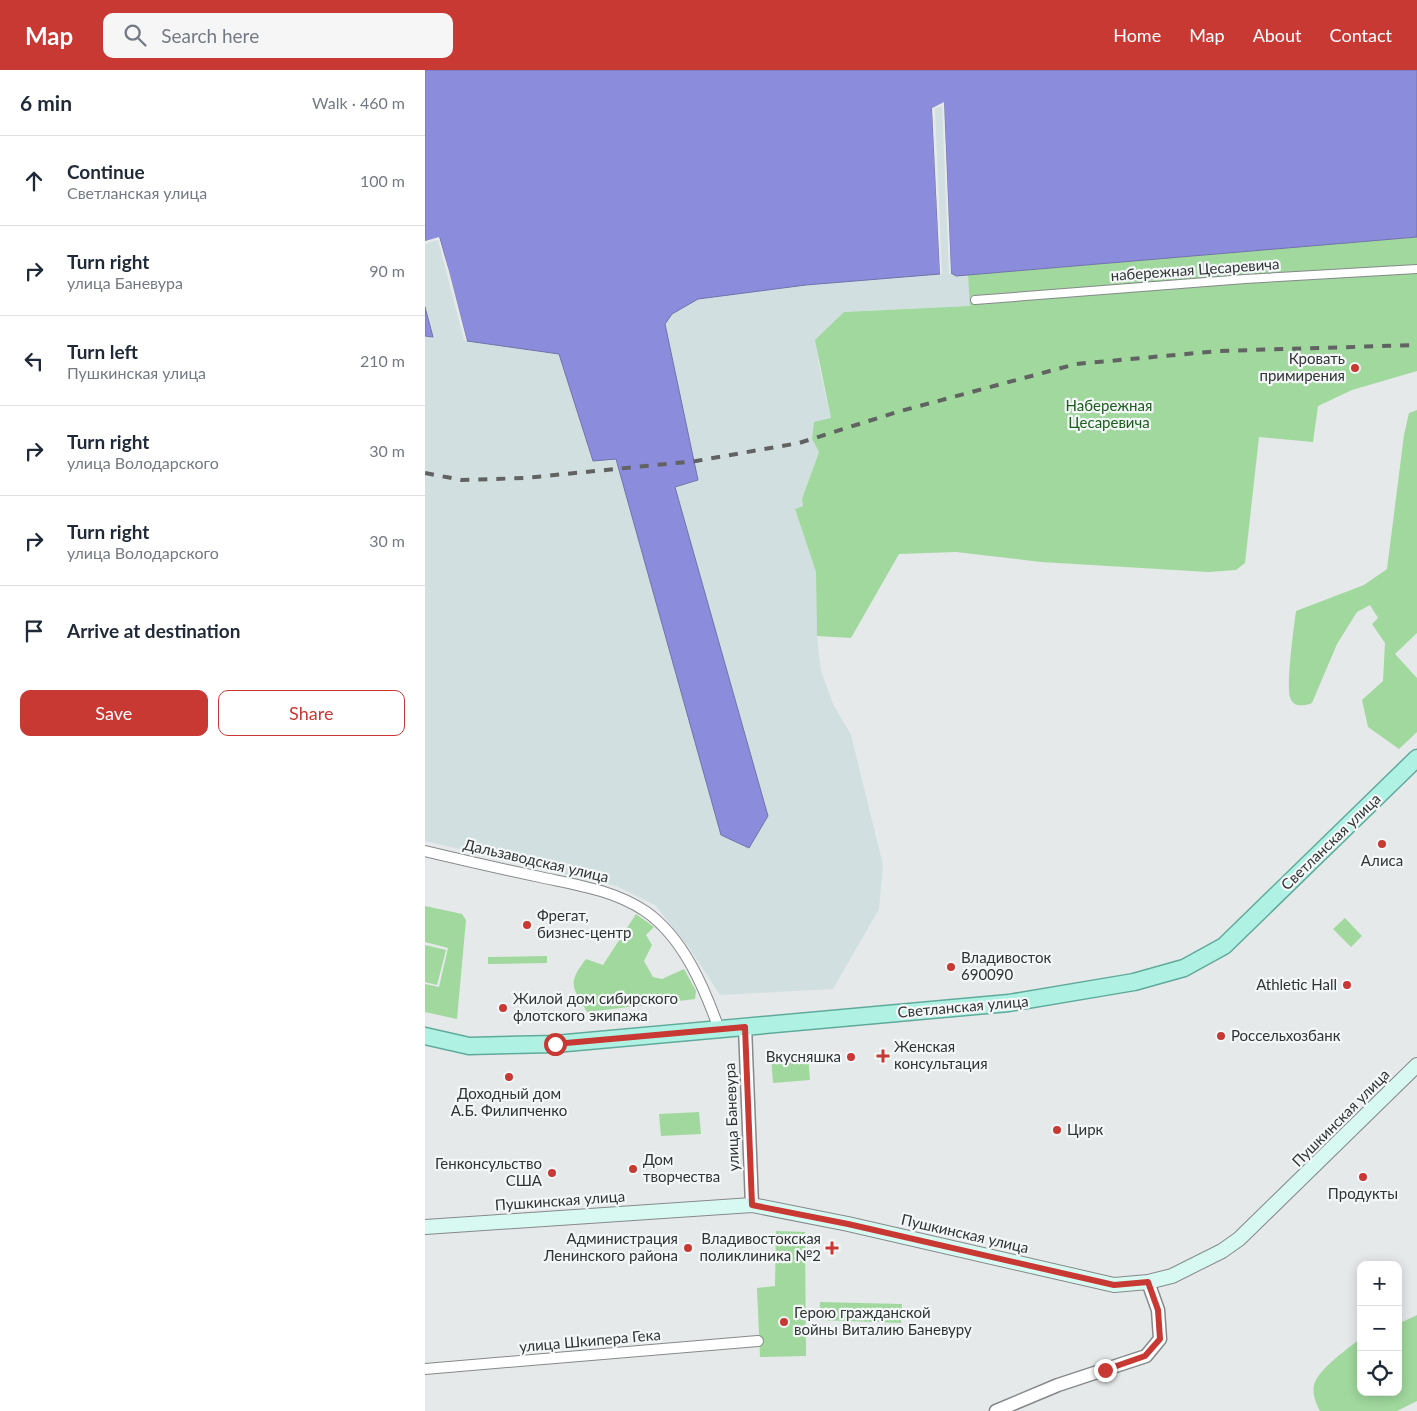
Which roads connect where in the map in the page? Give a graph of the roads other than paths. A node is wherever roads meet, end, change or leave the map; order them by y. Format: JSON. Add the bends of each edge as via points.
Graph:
{"nodes":[{"id":1,"x":1417,"y":269,"type":"edge"},
{"id":2,"x":975,"y":300,"type":"dead end"},
{"id":3,"x":1417,"y":758,"type":"edge"},
{"id":4,"x":425,"y":851,"type":"edge"},
{"id":5,"x":745,"y":1027,"type":"junction"},
{"id":6,"x":719,"y":1029,"type":"junction"},
{"id":7,"x":425,"y":1036,"type":"edge"},
{"id":8,"x":1417,"y":1065,"type":"edge"},
{"id":9,"x":752,"y":1205,"type":"junction"},
{"id":10,"x":425,"y":1227,"type":"edge"},
{"id":11,"x":1148,"y":1282,"type":"junction"},
{"id":12,"x":758,"y":1341,"type":"dead end"},
{"id":13,"x":425,"y":1369,"type":"edge"},
{"id":14,"x":996,"y":1411,"type":"edge"}],
"edges":[{"from":1,"to":2,"type":"street","name":"набережная Цесаревича"},
{"from":3,"to":5,"type":"main road","name":"Светланская улица","via":[[1224,946],[1184,968],[1134,982],[1039,999]]},
{"from":4,"to":6,"type":"street","name":"Дальзаводская улица","via":[[614,894],[646,912],[664,929],[687,960]]},
{"from":5,"to":6,"type":"main road","name":"Светланская улица"},
{"from":5,"to":9,"type":"street","name":"улица Баневура"},
{"from":6,"to":7,"type":"main road","name":"Светланская улица","via":[[555,1044],[469,1046]]},
{"from":8,"to":11,"type":"main road","name":"Пушкинская улица","via":[[1239,1239],[1203,1262],[1172,1276]]},
{"from":9,"to":10,"type":"main road","name":"Пушкинская улица"},
{"from":9,"to":11,"type":"main road","name":"Пушкинская улица","via":[[1114,1285]]},
{"from":11,"to":14,"type":"street","via":[[1158,1310],[1160,1339],[1145,1356],[1057,1385]]},
{"from":12,"to":13,"type":"street","name":"улица Шкипера Гека"}]}
